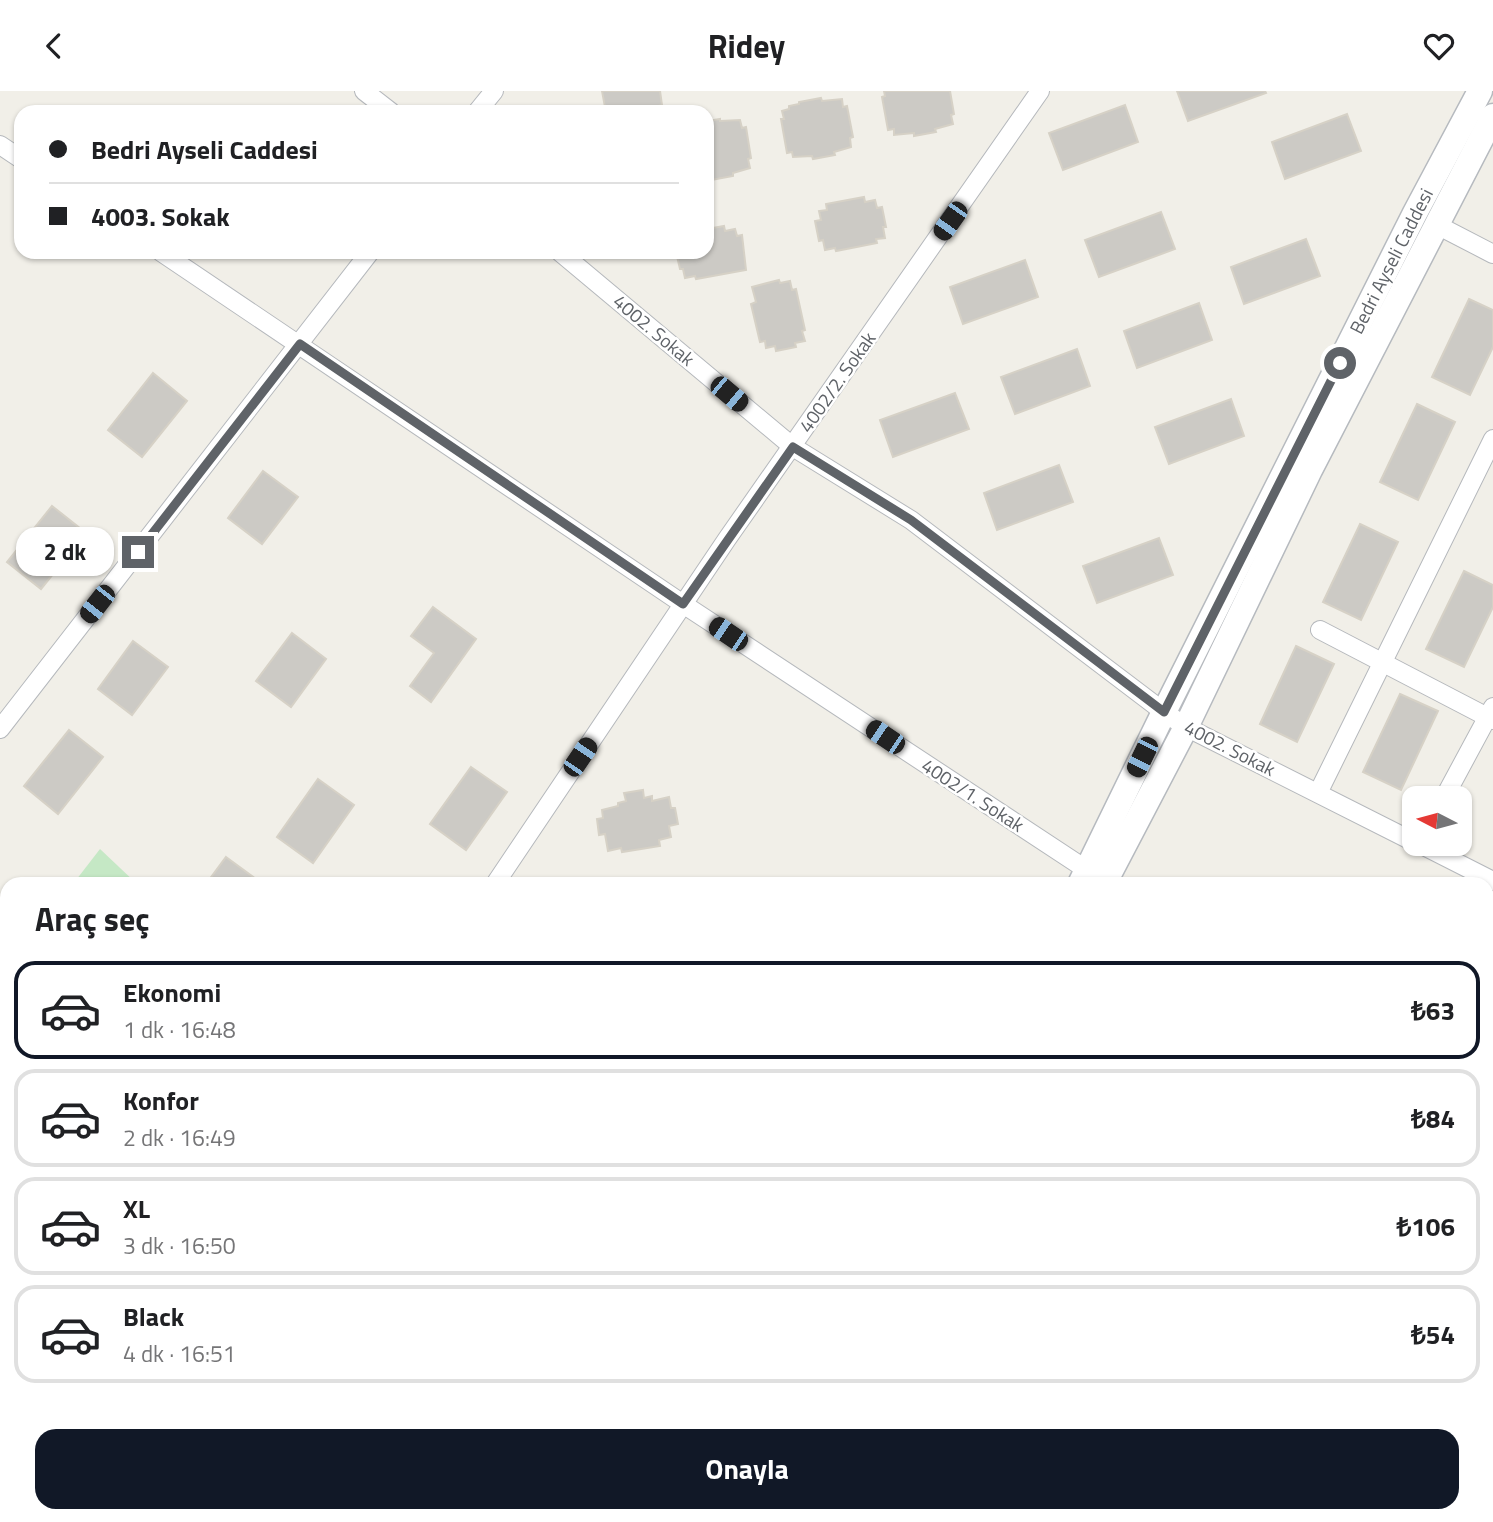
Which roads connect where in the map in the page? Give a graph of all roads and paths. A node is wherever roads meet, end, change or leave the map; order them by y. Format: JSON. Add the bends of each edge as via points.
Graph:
{"nodes":[{"id":1,"x":364,"y":91,"type":"edge"},
{"id":2,"x":494,"y":91,"type":"edge"},
{"id":3,"x":1040,"y":91,"type":"edge"},
{"id":4,"x":1480,"y":91,"type":"edge"},
{"id":5,"x":382,"y":105,"type":"edge"},
{"id":6,"x":483,"y":105,"type":"edge"},
{"id":7,"x":1493,"y":116,"type":"edge"},
{"id":8,"x":1437,"y":225,"type":"junction"},
{"id":9,"x":1493,"y":254,"type":"edge"},
{"id":10,"x":172,"y":259,"type":"edge"},
{"id":11,"x":364,"y":259,"type":"edge"},
{"id":12,"x":568,"y":259,"type":"edge"},
{"id":13,"x":300,"y":344,"type":"junction"},
{"id":14,"x":1493,"y":439,"type":"edge"},
{"id":15,"x":793,"y":447,"type":"junction"},
{"id":16,"x":683,"y":604,"type":"junction"},
{"id":17,"x":1320,"y":631,"type":"dead end"},
{"id":18,"x":1383,"y":663,"type":"junction"},
{"id":19,"x":1164,"y":712,"type":"junction"},
{"id":20,"x":1491,"y":714,"type":"edge"},
{"id":21,"x":1186,"y":727,"type":"junction"},
{"id":22,"x":0,"y":729,"type":"edge"},
{"id":23,"x":1451,"y":786,"type":"edge"},
{"id":24,"x":1318,"y":793,"type":"junction"},
{"id":25,"x":1402,"y":835,"type":"edge"},
{"id":26,"x":1444,"y":856,"type":"edge"},
{"id":27,"x":500,"y":877,"type":"edge"},
{"id":28,"x":1087,"y":877,"type":"edge"},
{"id":29,"x":1091,"y":877,"type":"edge"},
{"id":30,"x":1091,"y":877,"type":"edge"},
{"id":31,"x":1485,"y":877,"type":"edge"}],
"edges":[{"from":1,"to":5,"type":"street"},
{"from":2,"to":6,"type":"street"},
{"from":3,"to":15,"type":"street","name":"4002/2. Sokak"},
{"from":4,"to":19,"type":"main road","name":"Bedri Ayseli Caddesi"},
{"from":7,"to":8,"type":"main road","name":"Bedri Ayseli Caddesi"},
{"from":8,"to":9,"type":"street"},
{"from":8,"to":21,"type":"main road","name":"Bedri Ayseli Caddesi","via":[[1310,470]]},
{"from":10,"to":13,"type":"street","name":"4002/1. Sokak"},
{"from":11,"to":13,"type":"street"},
{"from":12,"to":15,"type":"street","name":"4002. Sokak"},
{"from":13,"to":16,"type":"street","name":"4002/1. Sokak"},
{"from":13,"to":22,"type":"street"},
{"from":14,"to":18,"type":"street"},
{"from":15,"to":16,"type":"street","name":"4002/2. Sokak"},
{"from":15,"to":19,"type":"street","name":"4002. Sokak","via":[[911,520]]},
{"from":16,"to":27,"type":"street","name":"4002/2. Sokak"},
{"from":16,"to":28,"type":"street","name":"4002/1. Sokak"},
{"from":17,"to":18,"type":"street"},
{"from":18,"to":20,"type":"street"},
{"from":18,"to":24,"type":"street"},
{"from":19,"to":21,"type":"street","name":"4002. Sokak"},
{"from":19,"to":29,"type":"main road","name":"Bedri Ayseli Caddesi"},
{"from":20,"to":23,"type":"street"},
{"from":21,"to":24,"type":"street","name":"4002. Sokak"},
{"from":21,"to":30,"type":"main road","name":"Bedri Ayseli Caddesi"},
{"from":24,"to":25,"type":"street","name":"4002. Sokak"},
{"from":26,"to":31,"type":"street","name":"4002. Sokak"}]}
